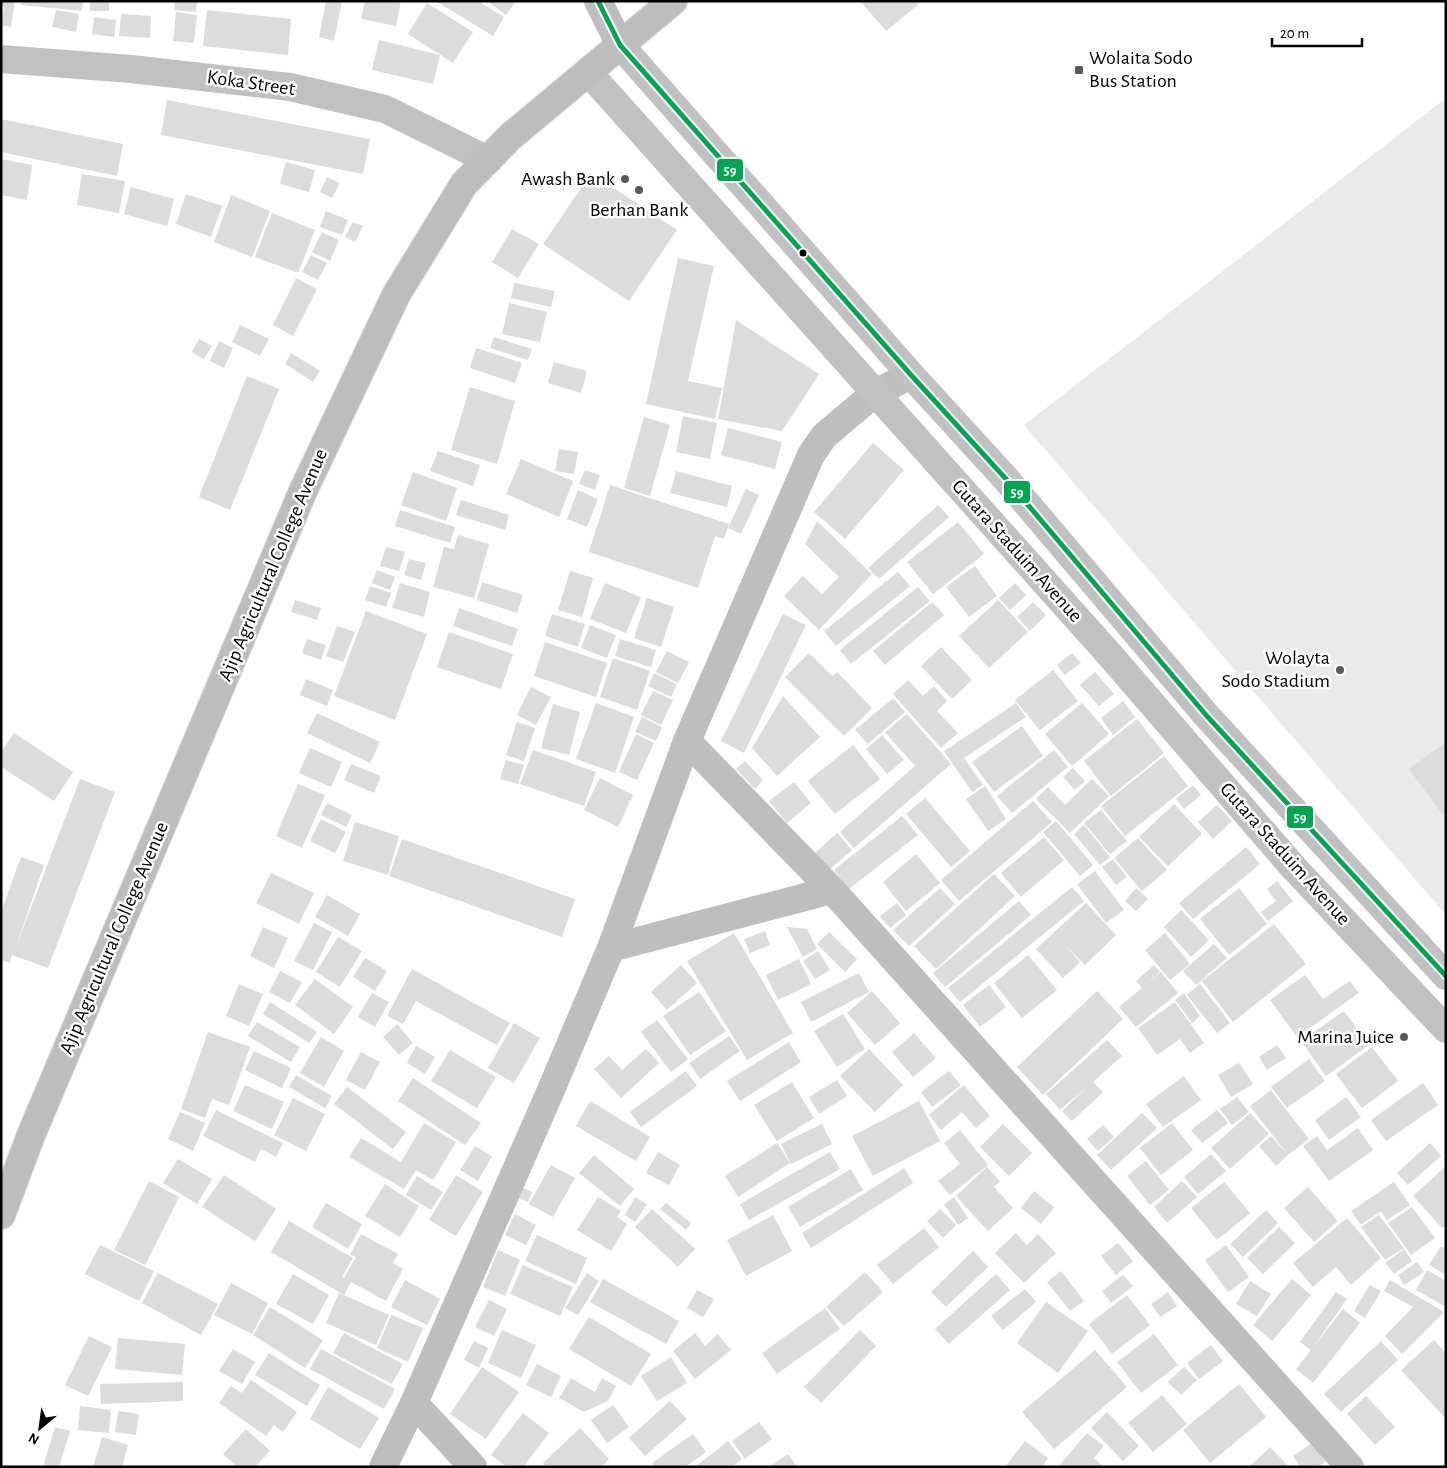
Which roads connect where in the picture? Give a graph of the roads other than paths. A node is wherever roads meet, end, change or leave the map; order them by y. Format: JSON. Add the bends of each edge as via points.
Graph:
{"nodes":[{"id":1,"x":598,"y":1,"type":"edge"},
{"id":2,"x":673,"y":1,"type":"edge"},
{"id":3,"x":620,"y":44,"type":"junction"},
{"id":4,"x":1,"y":59,"type":"edge"},
{"id":5,"x":588,"y":72,"type":"junction"},
{"id":6,"x":488,"y":160,"type":"junction"},
{"id":7,"x":911,"y":375,"type":"junction"},
{"id":8,"x":875,"y":393,"type":"junction"},
{"id":9,"x":687,"y":741,"type":"junction"},
{"id":10,"x":832,"y":890,"type":"junction"},
{"id":11,"x":611,"y":948,"type":"junction"},
{"id":12,"x":1446,"y":976,"type":"edge"},
{"id":13,"x":1446,"y":1030,"type":"edge"},
{"id":14,"x":1,"y":1215,"type":"edge"},
{"id":15,"x":414,"y":1403,"type":"junction"},
{"id":16,"x":383,"y":1467,"type":"edge"},
{"id":17,"x":473,"y":1467,"type":"edge"},
{"id":18,"x":1350,"y":1467,"type":"edge"}],
"edges":[{"from":1,"to":3,"type":"street"},
{"from":2,"to":3,"type":"main road","name":"Ajip Agricultural College Avenue"},
{"from":3,"to":5,"type":"main road","name":"Ajip Agricultural College Avenue"},
{"from":3,"to":7,"type":"main road"},
{"from":4,"to":6,"type":"main road","name":"Koka Street","via":[[131,69],[290,87],[385,109]]},
{"from":5,"to":6,"type":"main road","name":"Ajip Agricultural College Avenue","via":[[510,137]]},
{"from":5,"to":8,"type":"main road","name":"Gutara Staduim Avenue"},
{"from":6,"to":14,"type":"main road","name":"Ajip Agricultural College Avenue","via":[[464,184],[396,295],[303,491],[35,1126]]},
{"from":7,"to":8,"type":"street"},
{"from":7,"to":12,"type":"main road","via":[[1006,480],[1206,715]]},
{"from":8,"to":9,"type":"street","via":[[824,436],[811,454]]},
{"from":8,"to":13,"type":"main road","name":"Gutara Staduim Avenue","via":[[1109,654],[1294,868]]},
{"from":9,"to":10,"type":"street"},
{"from":9,"to":11,"type":"street"},
{"from":10,"to":11,"type":"street"},
{"from":10,"to":18,"type":"street"},
{"from":11,"to":15,"type":"street"},
{"from":15,"to":16,"type":"street"},
{"from":15,"to":17,"type":"street"}]}
